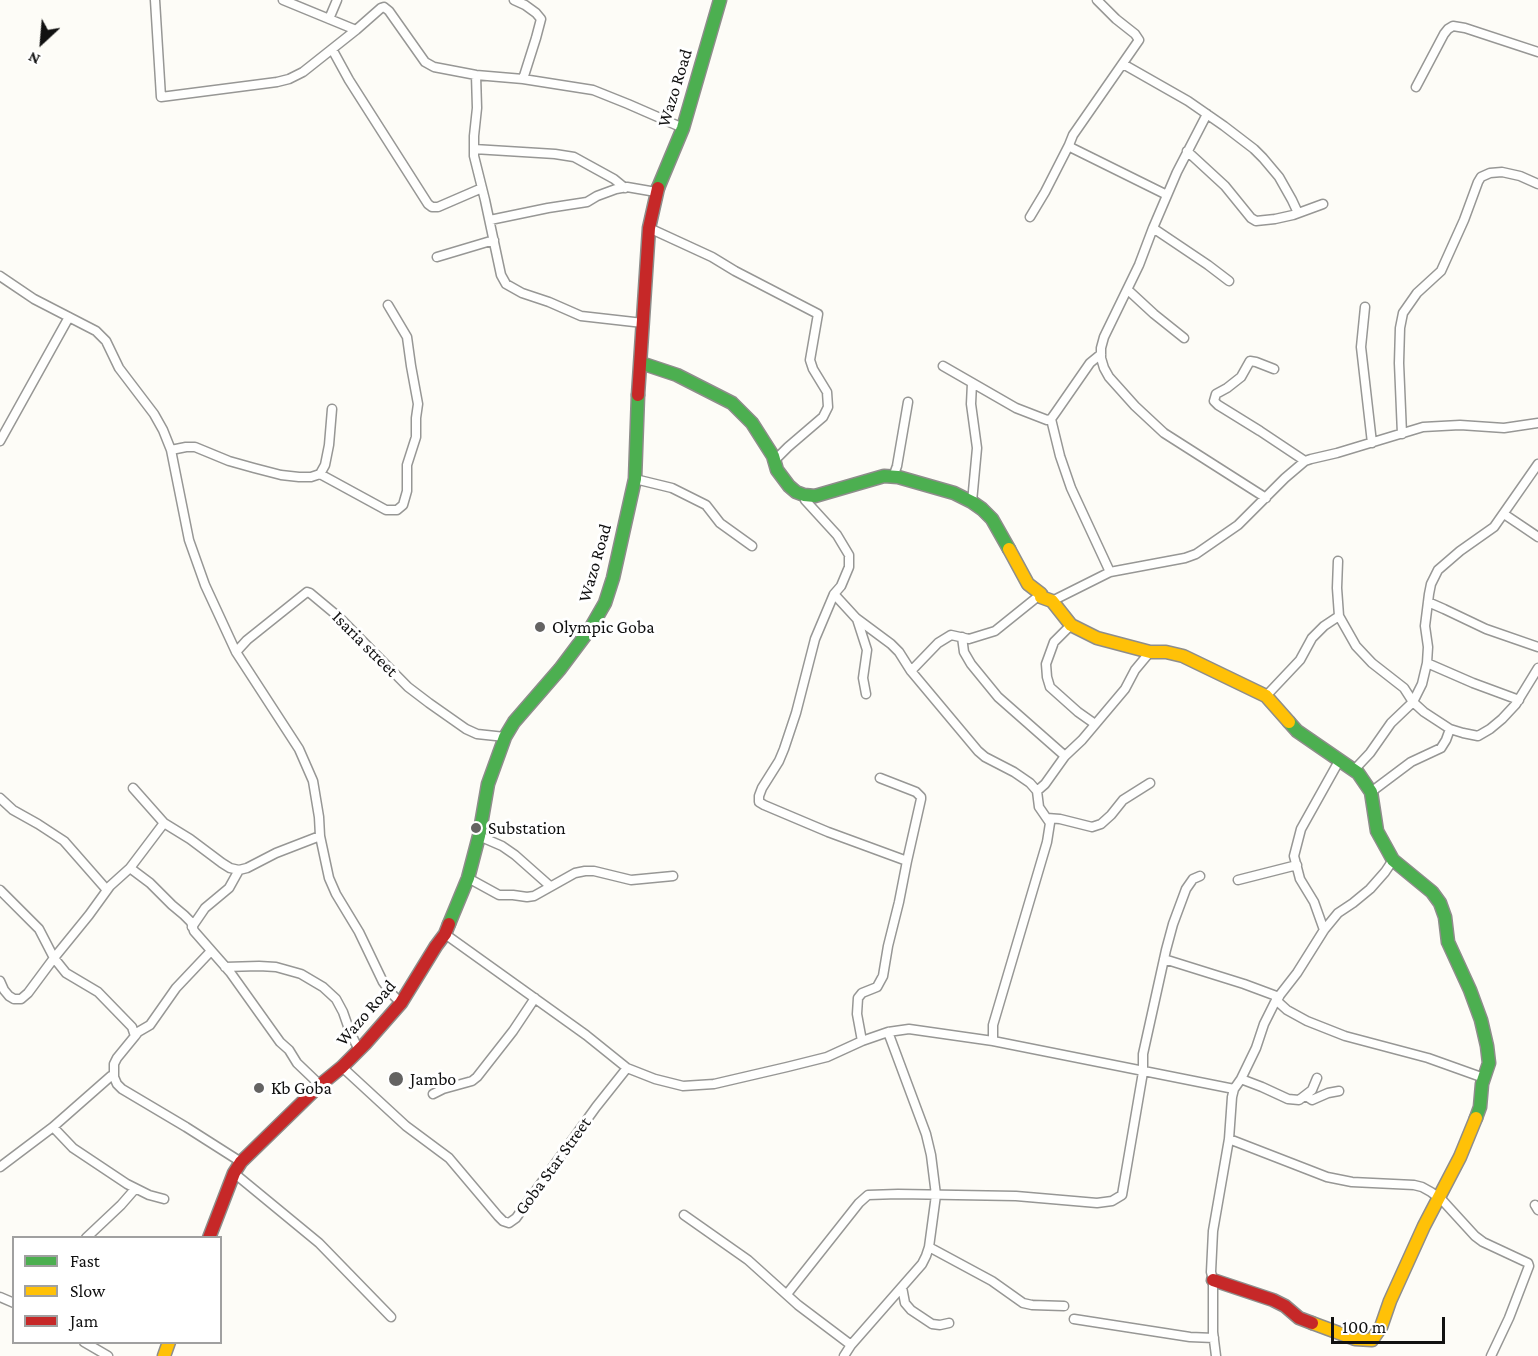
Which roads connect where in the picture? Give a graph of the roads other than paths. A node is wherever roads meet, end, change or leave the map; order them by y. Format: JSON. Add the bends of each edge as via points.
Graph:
{"nodes":[{"id":1,"x":155,"y":0,"type":"edge"},
{"id":2,"x":283,"y":0,"type":"edge"},
{"id":3,"x":337,"y":0,"type":"edge"},
{"id":4,"x":514,"y":0,"type":"edge"},
{"id":5,"x":720,"y":0,"type":"edge"},
{"id":6,"x":1101,"y":2,"type":"edge"},
{"id":7,"x":329,"y":19,"type":"junction"},
{"id":8,"x":356,"y":30,"type":"junction"},
{"id":9,"x":332,"y":49,"type":"junction"},
{"id":10,"x":1538,"y":52,"type":"edge"},
{"id":11,"x":1123,"y":64,"type":"junction"},
{"id":12,"x":476,"y":75,"type":"junction"},
{"id":13,"x":523,"y":79,"type":"junction"},
{"id":14,"x":1416,"y":87,"type":"dead end"},
{"id":15,"x":1207,"y":114,"type":"junction"},
{"id":16,"x":683,"y":128,"type":"junction"},
{"id":17,"x":1069,"y":145,"type":"junction"},
{"id":18,"x":474,"y":149,"type":"junction"},
{"id":19,"x":1187,"y":151,"type":"junction"},
{"id":20,"x":1538,"y":184,"type":"edge"},
{"id":21,"x":482,"y":188,"type":"junction"},
{"id":22,"x":625,"y":188,"type":"junction"},
{"id":23,"x":656,"y":192,"type":"junction"},
{"id":24,"x":1167,"y":195,"type":"junction"},
{"id":25,"x":1323,"y":204,"type":"dead end"},
{"id":26,"x":1298,"y":213,"type":"junction"},
{"id":27,"x":1030,"y":217,"type":"dead end"},
{"id":28,"x":490,"y":220,"type":"junction"},
{"id":29,"x":649,"y":228,"type":"junction"},
{"id":30,"x":1153,"y":228,"type":"junction"},
{"id":31,"x":494,"y":240,"type":"junction"},
{"id":32,"x":437,"y":257,"type":"dead end"},
{"id":33,"x":0,"y":276,"type":"edge"},
{"id":34,"x":1229,"y":281,"type":"dead end"},
{"id":35,"x":1128,"y":290,"type":"junction"},
{"id":36,"x":388,"y":305,"type":"dead end"},
{"id":37,"x":1365,"y":307,"type":"dead end"},
{"id":38,"x":69,"y":317,"type":"junction"},
{"id":39,"x":643,"y":323,"type":"junction"},
{"id":40,"x":1184,"y":338,"type":"dead end"},
{"id":41,"x":1101,"y":354,"type":"junction"},
{"id":42,"x":641,"y":363,"type":"junction"},
{"id":43,"x":943,"y":366,"type":"dead end"},
{"id":44,"x":1274,"y":369,"type":"dead end"},
{"id":45,"x":972,"y":383,"type":"junction"},
{"id":46,"x":908,"y":402,"type":"dead end"},
{"id":47,"x":332,"y":409,"type":"dead end"},
{"id":48,"x":1051,"y":419,"type":"junction"},
{"id":49,"x":1538,"y":423,"type":"edge"},
{"id":50,"x":1402,"y":434,"type":"junction"},
{"id":51,"x":0,"y":441,"type":"edge"},
{"id":52,"x":1372,"y":443,"type":"junction"},
{"id":53,"x":171,"y":450,"type":"junction"},
{"id":54,"x":774,"y":461,"type":"junction"},
{"id":55,"x":1305,"y":461,"type":"junction"},
{"id":56,"x":1538,"y":464,"type":"edge"},
{"id":57,"x":320,"y":474,"type":"junction"},
{"id":58,"x":893,"y":477,"type":"junction"},
{"id":59,"x":635,"y":479,"type":"junction"},
{"id":60,"x":804,"y":495,"type":"junction"},
{"id":61,"x":1266,"y":498,"type":"junction"},
{"id":62,"x":972,"y":502,"type":"junction"},
{"id":63,"x":1504,"y":514,"type":"junction"},
{"id":64,"x":1538,"y":537,"type":"edge"},
{"id":65,"x":752,"y":546,"type":"dead end"},
{"id":66,"x":1338,"y":561,"type":"dead end"},
{"id":67,"x":1110,"y":572,"type":"junction"},
{"id":68,"x":834,"y":594,"type":"junction"},
{"id":69,"x":1047,"y":598,"type":"junction"},
{"id":70,"x":1428,"y":602,"type":"junction"},
{"id":71,"x":1339,"y":616,"type":"junction"},
{"id":72,"x":856,"y":618,"type":"junction"},
{"id":73,"x":1071,"y":625,"type":"junction"},
{"id":74,"x":962,"y":637,"type":"junction"},
{"id":75,"x":1538,"y":647,"type":"edge"},
{"id":76,"x":236,"y":652,"type":"junction"},
{"id":77,"x":1149,"y":652,"type":"junction"},
{"id":78,"x":1427,"y":663,"type":"junction"},
{"id":79,"x":1538,"y":668,"type":"edge"},
{"id":80,"x":911,"y":671,"type":"junction"},
{"id":81,"x":866,"y":694,"type":"dead end"},
{"id":82,"x":1266,"y":696,"type":"junction"},
{"id":83,"x":1519,"y":700,"type":"junction"},
{"id":84,"x":1413,"y":702,"type":"junction"},
{"id":85,"x":1095,"y":724,"type":"junction"},
{"id":86,"x":1450,"y":729,"type":"junction"},
{"id":87,"x":505,"y":737,"type":"junction"},
{"id":88,"x":1065,"y":756,"type":"junction"},
{"id":89,"x":1339,"y":761,"type":"junction"},
{"id":90,"x":1354,"y":770,"type":"junction"},
{"id":91,"x":880,"y":778,"type":"dead end"},
{"id":92,"x":1149,"y":783,"type":"dead end"},
{"id":93,"x":133,"y":788,"type":"dead end"},
{"id":94,"x":1037,"y":791,"type":"junction"},
{"id":95,"x":1371,"y":792,"type":"junction"},
{"id":96,"x":0,"y":798,"type":"edge"},
{"id":97,"x":1047,"y":818,"type":"junction"},
{"id":98,"x":164,"y":824,"type":"junction"},
{"id":99,"x":320,"y":836,"type":"junction"},
{"id":100,"x":479,"y":836,"type":"junction"},
{"id":101,"x":1393,"y":860,"type":"junction"},
{"id":102,"x":907,"y":861,"type":"junction"},
{"id":103,"x":1297,"y":865,"type":"junction"},
{"id":104,"x":130,"y":868,"type":"junction"},
{"id":105,"x":239,"y":870,"type":"junction"},
{"id":106,"x":674,"y":876,"type":"dead end"},
{"id":107,"x":1200,"y":876,"type":"dead end"},
{"id":108,"x":468,"y":878,"type":"junction"},
{"id":109,"x":1238,"y":880,"type":"dead end"},
{"id":110,"x":550,"y":886,"type":"junction"},
{"id":111,"x":0,"y":890,"type":"edge"},
{"id":112,"x":107,"y":890,"type":"junction"},
{"id":113,"x":192,"y":927,"type":"junction"},
{"id":114,"x":1324,"y":930,"type":"junction"},
{"id":115,"x":445,"y":934,"type":"junction"},
{"id":116,"x":211,"y":951,"type":"junction"},
{"id":117,"x":54,"y":958,"type":"junction"},
{"id":118,"x":1164,"y":960,"type":"junction"},
{"id":119,"x":225,"y":967,"type":"junction"},
{"id":120,"x":0,"y":981,"type":"edge"},
{"id":121,"x":534,"y":998,"type":"junction"},
{"id":122,"x":1277,"y":998,"type":"junction"},
{"id":123,"x":401,"y":1003,"type":"junction"},
{"id":124,"x":888,"y":1032,"type":"junction"},
{"id":125,"x":135,"y":1036,"type":"junction"},
{"id":126,"x":862,"y":1041,"type":"junction"},
{"id":127,"x":993,"y":1041,"type":"junction"},
{"id":128,"x":359,"y":1050,"type":"junction"},
{"id":129,"x":342,"y":1067,"type":"junction"},
{"id":130,"x":627,"y":1068,"type":"junction"},
{"id":131,"x":1143,"y":1071,"type":"junction"},
{"id":132,"x":114,"y":1077,"type":"junction"},
{"id":133,"x":1317,"y":1078,"type":"dead end"},
{"id":134,"x":1484,"y":1078,"type":"junction"},
{"id":135,"x":1241,"y":1079,"type":"junction"},
{"id":136,"x":320,"y":1085,"type":"junction"},
{"id":137,"x":1234,"y":1089,"type":"junction"},
{"id":138,"x":1339,"y":1091,"type":"dead end"},
{"id":139,"x":433,"y":1094,"type":"dead end"},
{"id":140,"x":1306,"y":1096,"type":"junction"},
{"id":141,"x":53,"y":1127,"type":"junction"},
{"id":142,"x":1229,"y":1139,"type":"junction"},
{"id":143,"x":0,"y":1167,"type":"edge"},
{"id":144,"x":238,"y":1167,"type":"junction"},
{"id":145,"x":135,"y":1189,"type":"junction"},
{"id":146,"x":936,"y":1195,"type":"junction"},
{"id":147,"x":1438,"y":1198,"type":"junction"},
{"id":148,"x":164,"y":1199,"type":"dead end"},
{"id":149,"x":684,"y":1215,"type":"dead end"},
{"id":150,"x":88,"y":1236,"type":"edge"},
{"id":151,"x":210,"y":1236,"type":"edge"},
{"id":152,"x":929,"y":1247,"type":"junction"},
{"id":153,"x":1213,"y":1280,"type":"junction"},
{"id":154,"x":902,"y":1287,"type":"junction"},
{"id":155,"x":787,"y":1294,"type":"junction"},
{"id":156,"x":1064,"y":1306,"type":"dead end"},
{"id":157,"x":391,"y":1317,"type":"dead end"},
{"id":158,"x":1074,"y":1319,"type":"dead end"},
{"id":159,"x":949,"y":1323,"type":"dead end"},
{"id":160,"x":1214,"y":1338,"type":"junction"},
{"id":161,"x":87,"y":1344,"type":"edge"},
{"id":162,"x":851,"y":1345,"type":"junction"},
{"id":163,"x":108,"y":1356,"type":"edge"},
{"id":164,"x":844,"y":1356,"type":"edge"},
{"id":165,"x":1216,"y":1356,"type":"edge"},
{"id":166,"x":1491,"y":1356,"type":"edge"}],
"edges":[{"from":1,"to":9,"type":"street","via":[[161,97],[289,79]]},
{"from":2,"to":7,"type":"street"},
{"from":3,"to":7,"type":"street"},
{"from":4,"to":13,"type":"street","via":[[541,19]]},
{"from":5,"to":16,"type":"street","name":"Wazo Road"},
{"from":6,"to":11,"type":"street","via":[[1139,38]]},
{"from":7,"to":8,"type":"street"},
{"from":8,"to":9,"type":"street"},
{"from":8,"to":12,"type":"street","via":[[384,7],[425,62]]},
{"from":9,"to":21,"type":"street","via":[[428,204],[438,207]]},
{"from":10,"to":14,"type":"street","via":[[1453,26],[1444,34]]},
{"from":11,"to":15,"type":"street"},
{"from":11,"to":17,"type":"street"},
{"from":12,"to":13,"type":"street"},
{"from":12,"to":18,"type":"street"},
{"from":13,"to":16,"type":"street","via":[[593,90]]},
{"from":15,"to":19,"type":"street"},
{"from":15,"to":26,"type":"street","via":[[1263,158],[1279,177]]},
{"from":16,"to":23,"type":"street","name":"Wazo Road"},
{"from":17,"to":24,"type":"street"},
{"from":17,"to":27,"type":"street"},
{"from":18,"to":21,"type":"street"},
{"from":18,"to":22,"type":"street","via":[[574,157]]},
{"from":19,"to":24,"type":"street"},
{"from":19,"to":26,"type":"street","via":[[1256,221]]},
{"from":20,"to":50,"type":"street","via":[[1502,172],[1481,177],[1441,271],[1417,293],[1403,313],[1398,363]]},
{"from":21,"to":28,"type":"street"},
{"from":22,"to":23,"type":"street"},
{"from":22,"to":28,"type":"street","via":[[608,191],[587,202]]},
{"from":23,"to":29,"type":"street","name":"Wazo Road"},
{"from":24,"to":30,"type":"street"},
{"from":25,"to":26,"type":"street"},
{"from":28,"to":31,"type":"street"},
{"from":29,"to":39,"type":"street","name":"Wazo Road"},
{"from":29,"to":54,"type":"street","via":[[818,314],[810,360],[827,392],[828,407],[823,417]]},
{"from":30,"to":34,"type":"street"},
{"from":30,"to":35,"type":"street"},
{"from":31,"to":32,"type":"street"},
{"from":31,"to":39,"type":"street","via":[[501,275],[506,284],[522,293],[581,316]]},
{"from":33,"to":38,"type":"street"},
{"from":35,"to":40,"type":"street"},
{"from":35,"to":41,"type":"street","via":[[1104,337]]},
{"from":36,"to":57,"type":"street","via":[[407,337],[418,404],[403,505],[397,510],[386,510]]},
{"from":37,"to":52,"type":"street","via":[[1361,347]]},
{"from":38,"to":51,"type":"street"},
{"from":38,"to":53,"type":"street","via":[[106,341],[119,368],[154,414]]},
{"from":39,"to":42,"type":"street","name":"Wazo Road"},
{"from":41,"to":48,"type":"street","via":[[1090,363]]},
{"from":41,"to":61,"type":"street","via":[[1109,377],[1164,433]]},
{"from":42,"to":54,"type":"street","via":[[677,375],[732,403],[752,423]]},
{"from":42,"to":59,"type":"street","name":"Wazo Road"},
{"from":43,"to":45,"type":"street"},
{"from":44,"to":55,"type":"street","via":[[1250,361],[1241,377],[1216,394],[1214,401]]},
{"from":45,"to":48,"type":"street","via":[[1016,408]]},
{"from":45,"to":62,"type":"street","via":[[977,448]]},
{"from":46,"to":58,"type":"street"},
{"from":47,"to":57,"type":"street","via":[[329,445]]},
{"from":48,"to":67,"type":"street","via":[[1071,488]]},
{"from":49,"to":50,"type":"street","via":[[1504,428],[1423,427]]},
{"from":50,"to":52,"type":"street"},
{"from":52,"to":55,"type":"street"},
{"from":53,"to":57,"type":"street","via":[[195,447],[281,475]]},
{"from":53,"to":76,"type":"street","via":[[191,549]]},
{"from":54,"to":60,"type":"street","via":[[789,486]]},
{"from":55,"to":61,"type":"street"},
{"from":56,"to":63,"type":"street"},
{"from":58,"to":60,"type":"street","via":[[884,476],[815,496]]},
{"from":58,"to":62,"type":"street","via":[[954,493]]},
{"from":59,"to":65,"type":"street","via":[[672,488],[702,503],[720,523]]},
{"from":59,"to":87,"type":"street","name":"Wazo Road","via":[[605,603],[590,629]]},
{"from":60,"to":68,"type":"street","via":[[849,555],[849,567]]},
{"from":61,"to":67,"type":"street","via":[[1238,525],[1196,554]]},
{"from":62,"to":69,"type":"street","via":[[992,519],[1028,584]]},
{"from":63,"to":64,"type":"street"},
{"from":63,"to":70,"type":"street","via":[[1488,532],[1440,568],[1431,584]]},
{"from":66,"to":71,"type":"street"},
{"from":67,"to":69,"type":"street"},
{"from":68,"to":72,"type":"street"},
{"from":68,"to":102,"type":"street","via":[[816,639],[784,749],[762,788],[759,802]]},
{"from":69,"to":73,"type":"street"},
{"from":69,"to":74,"type":"street","via":[[995,631],[969,639]]},
{"from":70,"to":75,"type":"street","via":[[1486,629]]},
{"from":70,"to":78,"type":"street"},
{"from":71,"to":82,"type":"street","via":[[1312,638],[1300,660]]},
{"from":71,"to":84,"type":"street","via":[[1363,655],[1404,688]]},
{"from":72,"to":80,"type":"street","via":[[891,644]]},
{"from":72,"to":81,"type":"street","via":[[867,650],[863,678]]},
{"from":73,"to":77,"type":"street","via":[[1097,639]]},
{"from":73,"to":85,"type":"street","via":[[1054,642],[1046,664],[1047,677],[1050,687]]},
{"from":74,"to":80,"type":"street","via":[[951,635],[938,643]]},
{"from":74,"to":88,"type":"street","via":[[971,664],[998,697]]},
{"from":76,"to":87,"type":"street","name":"Isaria street","via":[[310,592],[429,703],[477,734]]},
{"from":76,"to":99,"type":"street","via":[[299,749],[312,781]]},
{"from":77,"to":82,"type":"street","via":[[1183,656]]},
{"from":77,"to":85,"type":"street"},
{"from":78,"to":83,"type":"street"},
{"from":78,"to":84,"type":"street"},
{"from":79,"to":83,"type":"street"},
{"from":80,"to":94,"type":"street","via":[[978,751]]},
{"from":82,"to":89,"type":"street","via":[[1297,731]]},
{"from":83,"to":86,"type":"street","via":[[1502,719],[1478,736]]},
{"from":84,"to":86,"type":"street"},
{"from":84,"to":90,"type":"street"},
{"from":85,"to":88,"type":"street"},
{"from":86,"to":95,"type":"street","via":[[1441,748],[1411,762]]},
{"from":87,"to":100,"type":"street","name":"Wazo Road","via":[[488,784]]},
{"from":88,"to":94,"type":"street"},
{"from":89,"to":90,"type":"street"},
{"from":89,"to":103,"type":"street","via":[[1301,829],[1294,856]]},
{"from":90,"to":95,"type":"street"},
{"from":91,"to":102,"type":"street","via":[[921,797]]},
{"from":92,"to":97,"type":"street","via":[[1123,800],[1101,824],[1092,827]]},
{"from":93,"to":98,"type":"street"},
{"from":94,"to":97,"type":"street","via":[[1039,807]]},
{"from":95,"to":101,"type":"street","via":[[1377,831]]},
{"from":96,"to":112,"type":"street","via":[[64,841]]},
{"from":97,"to":127,"type":"street","via":[[1047,842],[993,1025]]},
{"from":98,"to":104,"type":"street"},
{"from":98,"to":105,"type":"street","via":[[230,868]]},
{"from":99,"to":105,"type":"street"},
{"from":99,"to":123,"type":"street","via":[[336,894],[383,982]]},
{"from":100,"to":108,"type":"street","name":"Wazo Road"},
{"from":100,"to":110,"type":"street","via":[[515,855]]},
{"from":101,"to":114,"type":"street","via":[[1370,889],[1338,913]]},
{"from":101,"to":134,"type":"street","via":[[1440,903],[1448,942],[1481,1020],[1489,1063]]},
{"from":102,"to":126,"type":"street","via":[[883,976],[877,987],[858,998]]},
{"from":103,"to":109,"type":"street"},
{"from":103,"to":114,"type":"street"},
{"from":104,"to":112,"type":"street"},
{"from":104,"to":113,"type":"street","via":[[184,915]]},
{"from":105,"to":113,"type":"street","via":[[229,888],[205,908]]},
{"from":106,"to":110,"type":"street","via":[[631,880],[585,871]]},
{"from":107,"to":118,"type":"street","via":[[1192,879],[1186,890]]},
{"from":108,"to":110,"type":"street","via":[[499,895],[534,896]]},
{"from":108,"to":115,"type":"street","name":"Wazo Road"},
{"from":111,"to":117,"type":"street","via":[[39,929]]},
{"from":112,"to":117,"type":"street"},
{"from":113,"to":116,"type":"street"},
{"from":114,"to":122,"type":"street"},
{"from":115,"to":121,"type":"street"},
{"from":115,"to":123,"type":"street","name":"Wazo Road"},
{"from":116,"to":119,"type":"street"},
{"from":116,"to":125,"type":"street","via":[[176,988],[150,1025]]},
{"from":117,"to":120,"type":"street","via":[[21,999],[9,996]]},
{"from":117,"to":125,"type":"street","via":[[66,973],[98,993],[132,1027]]},
{"from":118,"to":122,"type":"street"},
{"from":118,"to":131,"type":"street","via":[[1143,1054]]},
{"from":119,"to":128,"type":"street","via":[[276,967],[301,974],[323,987],[336,999]]},
{"from":119,"to":136,"type":"street","via":[[280,1042]]},
{"from":121,"to":130,"type":"street"},
{"from":121,"to":139,"type":"street","via":[[477,1077]]},
{"from":122,"to":134,"type":"street","via":[[1287,1010],[1335,1032]]},
{"from":122,"to":135,"type":"street"},
{"from":123,"to":128,"type":"street","name":"Wazo Road"},
{"from":124,"to":126,"type":"street"},
{"from":124,"to":127,"type":"street","via":[[909,1029]]},
{"from":124,"to":146,"type":"street","via":[[926,1134]]},
{"from":125,"to":132,"type":"street","via":[[117,1058]]},
{"from":126,"to":130,"type":"street","via":[[827,1057],[714,1083],[682,1086]]},
{"from":127,"to":131,"type":"street"},
{"from":128,"to":129,"type":"street","name":"Wazo Road"},
{"from":129,"to":130,"type":"street","name":"Goba Star Street","via":[[406,1126],[449,1158],[502,1221],[509,1223]]},
{"from":129,"to":136,"type":"street","name":"Wazo Road"},
{"from":131,"to":137,"type":"street"},
{"from":131,"to":146,"type":"street","via":[[1122,1196],[1097,1203]]},
{"from":132,"to":141,"type":"street"},
{"from":132,"to":144,"type":"street","via":[[122,1089],[186,1127]]},
{"from":133,"to":140,"type":"street"},
{"from":134,"to":147,"type":"street","via":[[1480,1107]]},
{"from":135,"to":137,"type":"street"},
{"from":135,"to":140,"type":"street","via":[[1288,1099]]},
{"from":136,"to":144,"type":"street","name":"Wazo Road"},
{"from":137,"to":142,"type":"street"},
{"from":138,"to":140,"type":"street","via":[[1312,1100]]},
{"from":141,"to":143,"type":"street"},
{"from":141,"to":145,"type":"street","via":[[73,1148]]},
{"from":142,"to":147,"type":"street","via":[[1327,1177],[1414,1185]]},
{"from":142,"to":153,"type":"street","via":[[1214,1231]]},
{"from":144,"to":151,"type":"street","name":"Wazo Road"},
{"from":144,"to":157,"type":"street","via":[[320,1243]]},
{"from":145,"to":148,"type":"street"},
{"from":145,"to":150,"type":"street"},
{"from":146,"to":152,"type":"street"},
{"from":146,"to":155,"type":"street","via":[[868,1195]]},
{"from":147,"to":153,"type":"street","via":[[1372,1340],[1355,1339],[1317,1325],[1299,1318],[1285,1305]]},
{"from":147,"to":166,"type":"street","via":[[1475,1236],[1529,1265]]},
{"from":149,"to":155,"type":"street","via":[[748,1260]]},
{"from":152,"to":154,"type":"street","via":[[922,1264]]},
{"from":152,"to":156,"type":"street","via":[[992,1281],[1023,1303]]},
{"from":153,"to":160,"type":"street"},
{"from":154,"to":159,"type":"street","via":[[905,1303],[911,1310],[932,1324]]},
{"from":154,"to":162,"type":"street"},
{"from":155,"to":162,"type":"street"},
{"from":158,"to":160,"type":"street"},
{"from":160,"to":165,"type":"street"},
{"from":161,"to":163,"type":"street"},
{"from":162,"to":164,"type":"street"}]}
